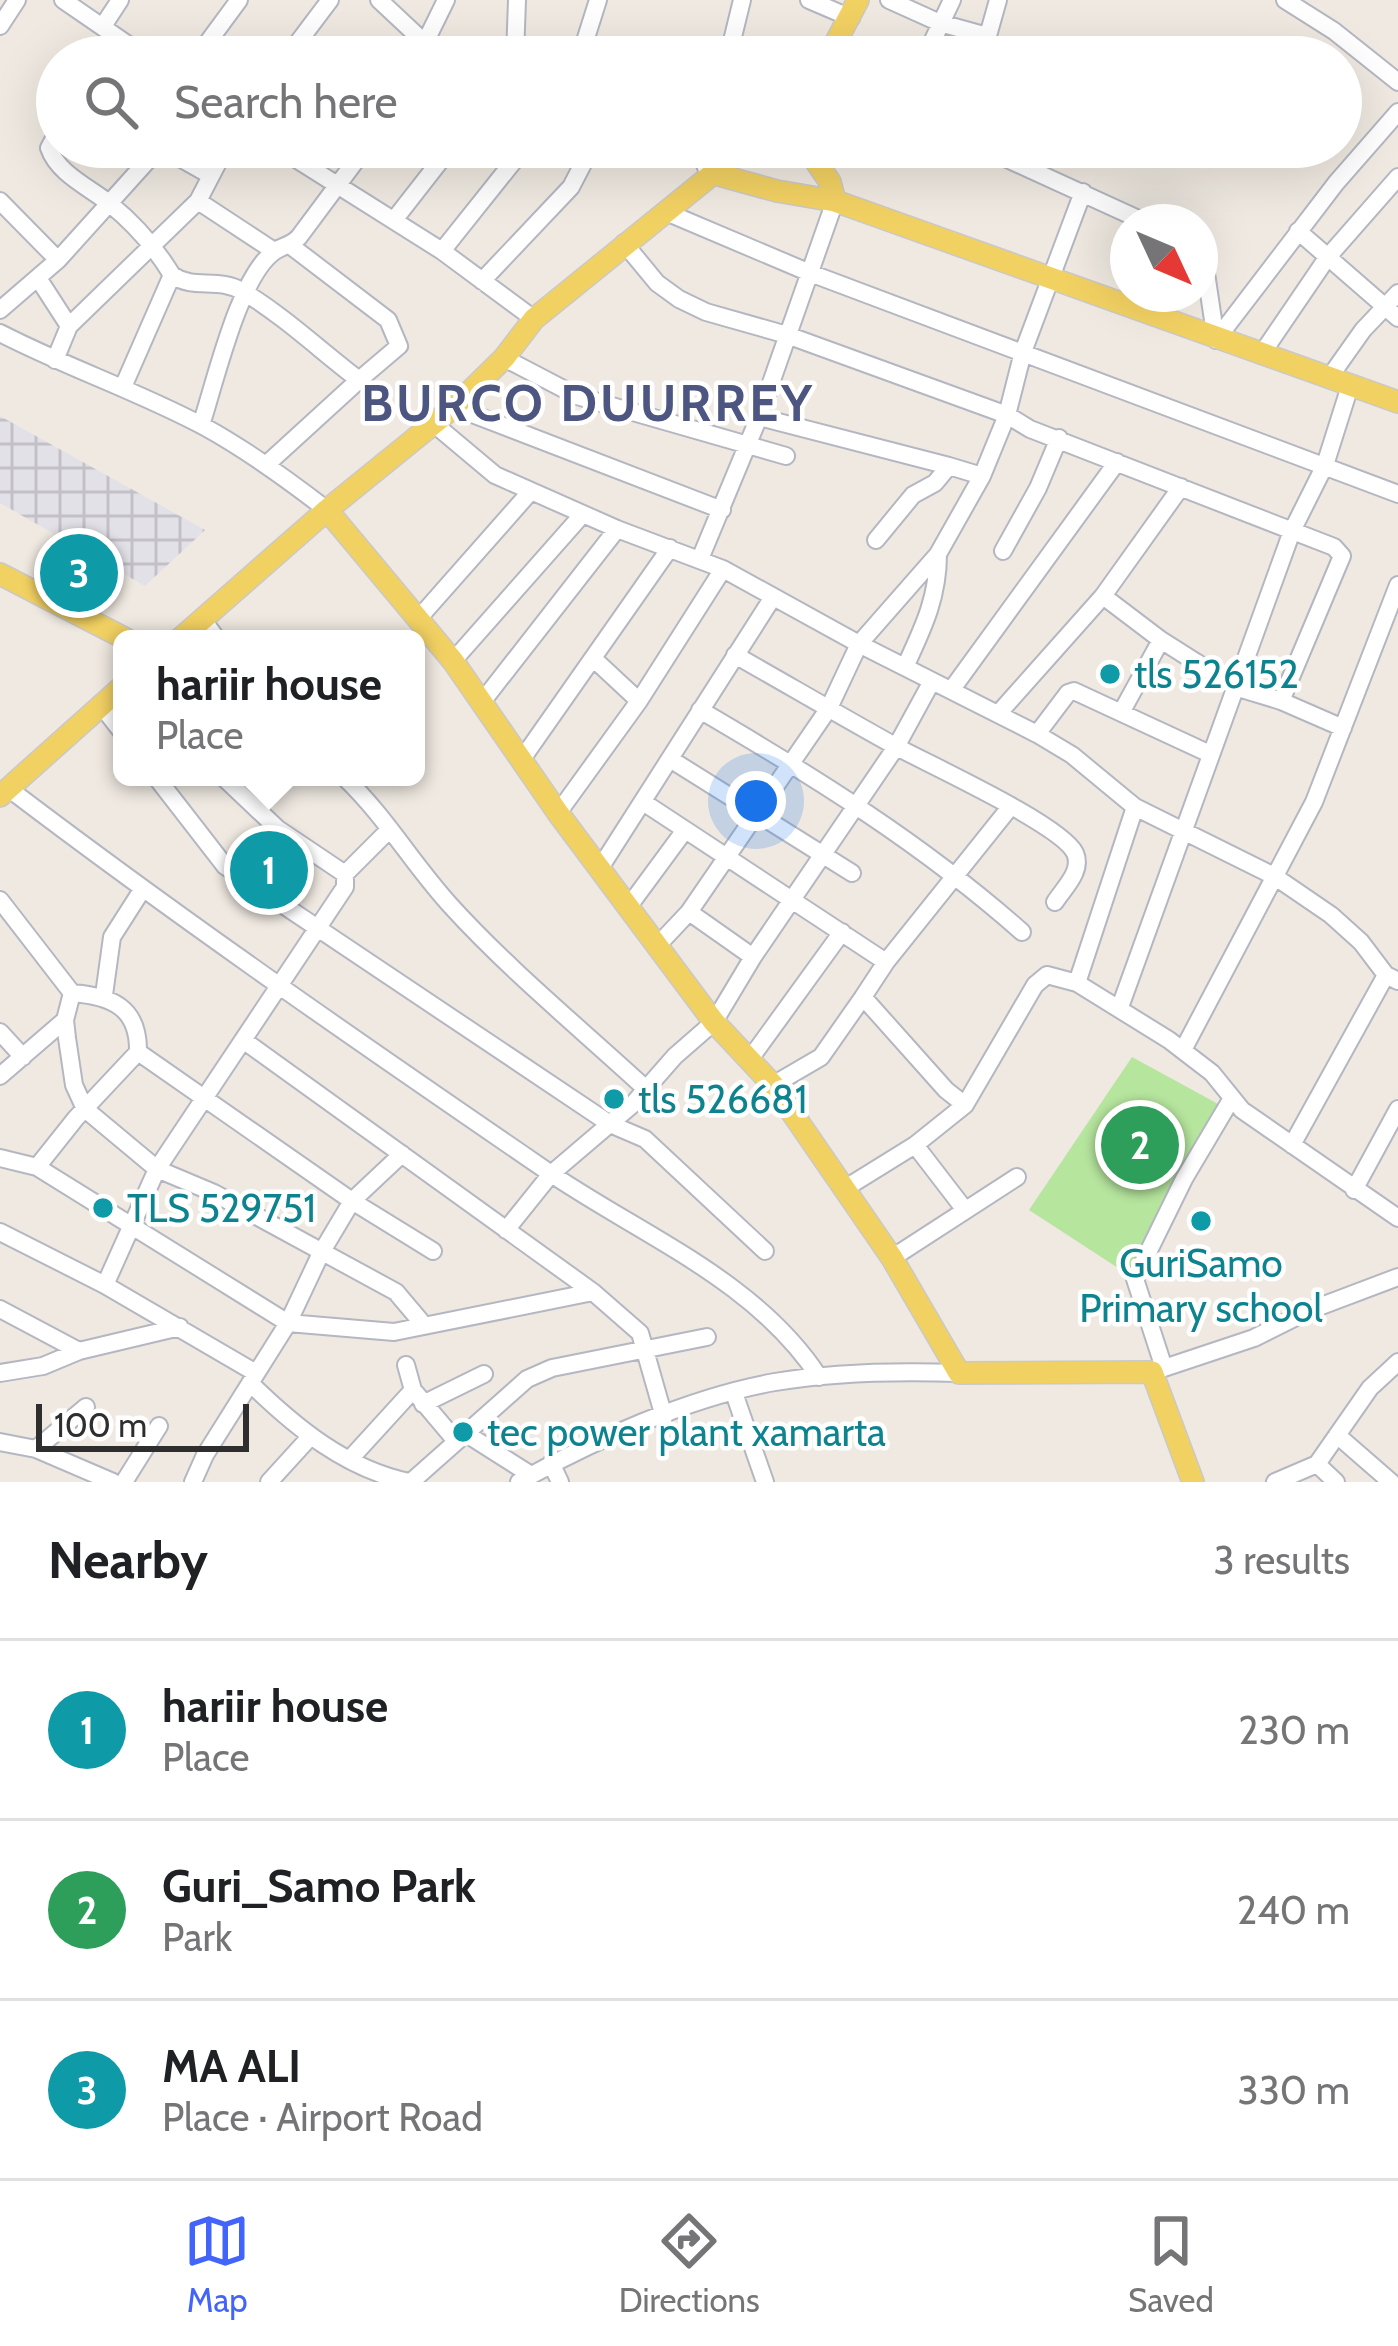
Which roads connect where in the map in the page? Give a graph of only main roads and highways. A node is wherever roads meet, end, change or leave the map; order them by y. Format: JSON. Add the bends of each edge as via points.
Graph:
{"nodes":[{"id":1,"x":855,"y":9,"type":"edge"},
{"id":2,"x":840,"y":36,"type":"edge"},
{"id":3,"x":720,"y":168,"type":"edge"},
{"id":4,"x":820,"y":168,"type":"edge"},
{"id":5,"x":712,"y":175,"type":"junction"},
{"id":6,"x":835,"y":201,"type":"junction"},
{"id":7,"x":1398,"y":402,"type":"edge"},
{"id":8,"x":327,"y":510,"type":"junction"},
{"id":9,"x":0,"y":574,"type":"edge"},
{"id":10,"x":191,"y":630,"type":"edge"},
{"id":11,"x":113,"y":632,"type":"edge"},
{"id":12,"x":113,"y":694,"type":"edge"},
{"id":13,"x":4,"y":792,"type":"edge"},
{"id":14,"x":1193,"y":1482,"type":"edge"}],
"edges":[{"from":1,"to":2,"type":"main road"},
{"from":3,"to":5,"type":"main road"},
{"from":4,"to":6,"type":"main road"},
{"from":5,"to":6,"type":"main road"},
{"from":5,"to":8,"type":"main road","via":[[534,319],[454,407]]},
{"from":6,"to":7,"type":"main road"},
{"from":8,"to":10,"type":"main road"},
{"from":8,"to":14,"type":"main road","via":[[453,661],[714,1022],[773,1085],[892,1258],[958,1372],[1158,1370]]},
{"from":9,"to":11,"type":"main road"},
{"from":12,"to":13,"type":"main road"}]}
